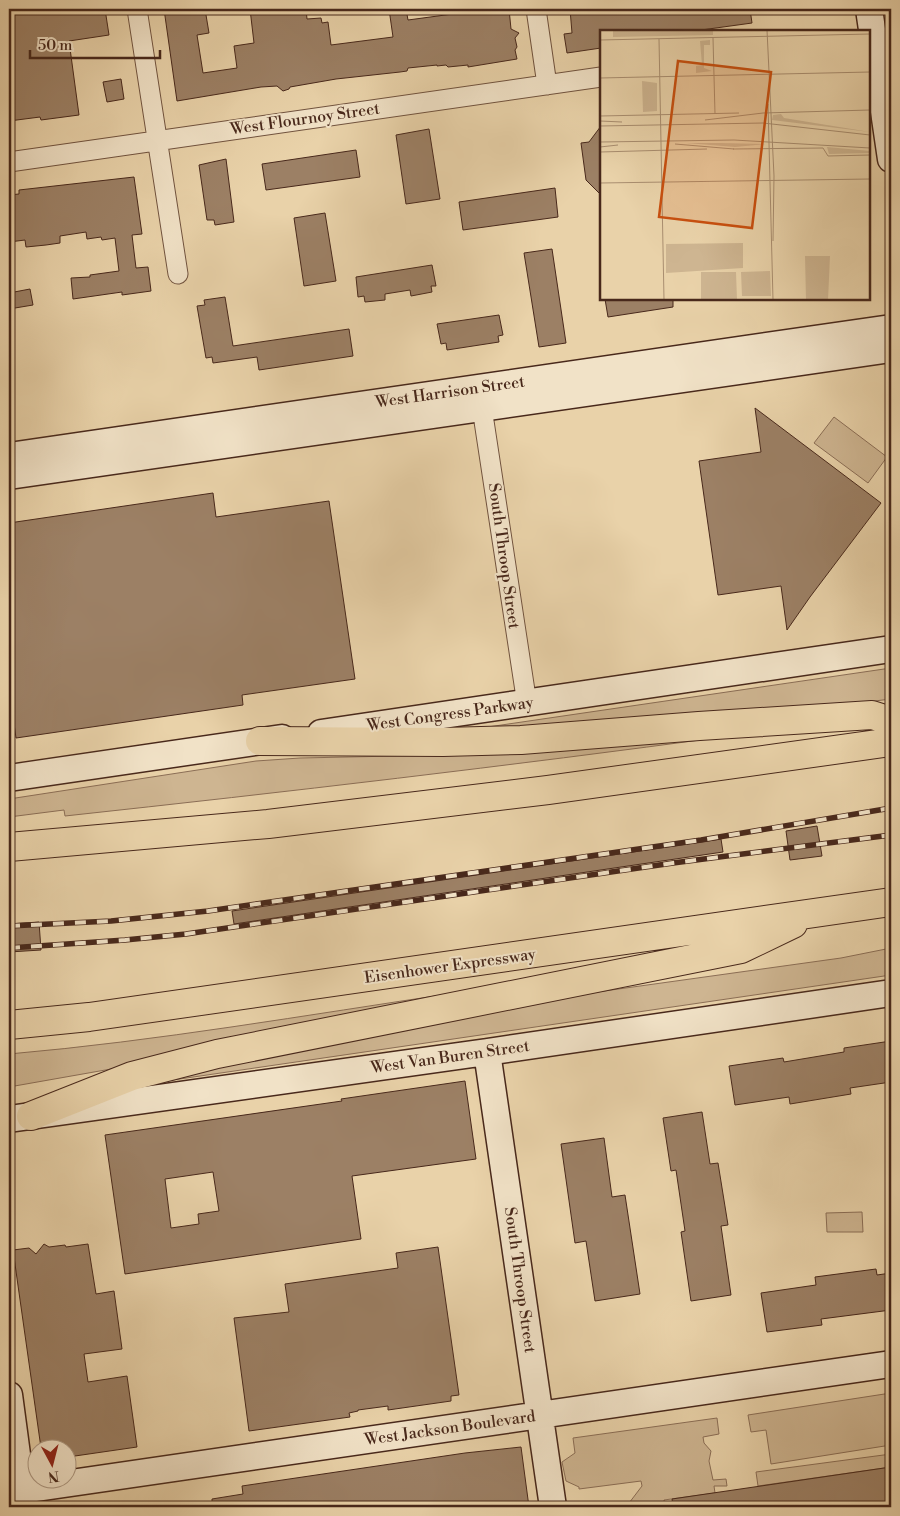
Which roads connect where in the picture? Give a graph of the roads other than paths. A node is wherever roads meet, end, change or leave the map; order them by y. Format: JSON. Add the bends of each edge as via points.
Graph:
{"nodes":[{"id":1,"x":137,"y":9,"type":"edge"},
{"id":2,"x":536,"y":9,"type":"edge"},
{"id":3,"x":869,"y":9,"type":"edge"},
{"id":4,"x":871,"y":37,"type":"edge"},
{"id":5,"x":600,"y":77,"type":"edge"},
{"id":6,"x":547,"y":85,"type":"junction"},
{"id":7,"x":886,"y":92,"type":"edge"},
{"id":8,"x":158,"y":140,"type":"junction"},
{"id":9,"x":891,"y":159,"type":"edge"},
{"id":10,"x":9,"y":162,"type":"edge"},
{"id":11,"x":178,"y":274,"type":"dead end"},
{"id":12,"x":891,"y":328,"type":"edge"},
{"id":13,"x":891,"y":349,"type":"edge"},
{"id":14,"x":482,"y":408,"type":"junction"},
{"id":15,"x":9,"y":456,"type":"edge"},
{"id":16,"x":9,"y":476,"type":"edge"},
{"id":17,"x":891,"y":649,"type":"edge"},
{"id":18,"x":527,"y":704,"type":"junction"},
{"id":19,"x":891,"y":720,"type":"edge"},
{"id":20,"x":260,"y":741,"type":"junction"},
{"id":21,"x":891,"y":742,"type":"edge"},
{"id":22,"x":9,"y":778,"type":"edge"},
{"id":23,"x":9,"y":846,"type":"edge"},
{"id":24,"x":891,"y":902,"type":"edge"},
{"id":25,"x":818,"y":913,"type":"junction"},
{"id":26,"x":891,"y":993,"type":"edge"},
{"id":27,"x":9,"y":1025,"type":"edge"},
{"id":28,"x":487,"y":1052,"type":"junction"},
{"id":29,"x":20,"y":1118,"type":"edge"},
{"id":30,"x":891,"y":1364,"type":"edge"},
{"id":31,"x":9,"y":1394,"type":"edge"},
{"id":32,"x":540,"y":1415,"type":"junction"},
{"id":33,"x":18,"y":1496,"type":"edge"},
{"id":34,"x":553,"y":1507,"type":"edge"}],
"edges":[{"from":1,"to":8,"type":"street"},
{"from":2,"to":6,"type":"street"},
{"from":3,"to":4,"type":"street"},
{"from":4,"to":7,"type":"street"},
{"from":5,"to":6,"type":"street","name":"West Flournoy Street"},
{"from":6,"to":8,"type":"street","name":"West Flournoy Street"},
{"from":7,"to":9,"type":"street"},
{"from":8,"to":10,"type":"street","name":"West Flournoy Street"},
{"from":8,"to":11,"type":"street"},
{"from":12,"to":15,"type":"street","name":"West Harrison Street"},
{"from":13,"to":14,"type":"street","name":"West Harrison Street"},
{"from":14,"to":16,"type":"street","name":"West Harrison Street"},
{"from":14,"to":18,"type":"street","name":"South Throop Street"},
{"from":17,"to":18,"type":"street","name":"West Congress Parkway"},
{"from":18,"to":20,"type":"street","name":"West Congress Parkway"},
{"from":19,"to":20,"type":"highway","via":[[872,715],[481,742]]},
{"from":20,"to":22,"type":"street","name":"West Congress Parkway"},
{"from":21,"to":23,"type":"highway","via":[[548,790],[268,824]]},
{"from":24,"to":25,"type":"highway","name":"Eisenhower Expressway"},
{"from":25,"to":27,"type":"highway","name":"Eisenhower Expressway","via":[[89,1017]]},
{"from":25,"to":29,"type":"highway","via":[[740,949],[217,1054],[132,1076]]},
{"from":26,"to":28,"type":"street","name":"West Van Buren Street"},
{"from":28,"to":29,"type":"street","name":"West Van Buren Street"},
{"from":28,"to":32,"type":"street","name":"South Throop Street"},
{"from":30,"to":32,"type":"street","name":"West Jackson Boulevard"},
{"from":31,"to":33,"type":"street"},
{"from":32,"to":33,"type":"street","name":"West Jackson Boulevard"},
{"from":32,"to":34,"type":"street","name":"South Throop Street"}]}
